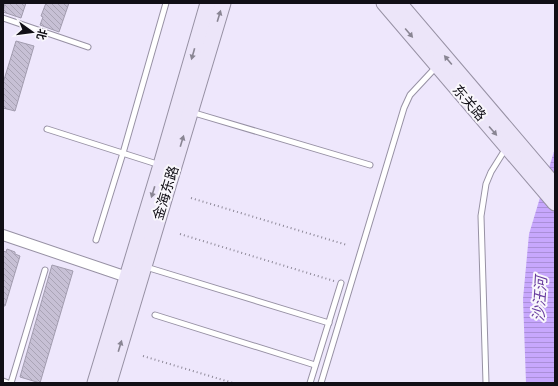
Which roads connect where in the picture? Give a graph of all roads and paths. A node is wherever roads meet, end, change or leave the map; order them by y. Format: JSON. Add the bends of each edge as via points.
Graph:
{"nodes":[{"id":1,"x":166,"y":3,"type":"edge"},
{"id":2,"x":208,"y":3,"type":"edge"},
{"id":3,"x":223,"y":3,"type":"edge"},
{"id":4,"x":384,"y":3,"type":"edge"},
{"id":5,"x":399,"y":3,"type":"edge"},
{"id":6,"x":3,"y":18,"type":"edge"},
{"id":7,"x":88,"y":47,"type":"dead end"},
{"id":8,"x":437,"y":66,"type":"junction"},
{"id":9,"x":191,"y":112,"type":"junction"},
{"id":10,"x":47,"y":129,"type":"dead end"},
{"id":11,"x":507,"y":147,"type":"junction"},
{"id":12,"x":123,"y":153,"type":"junction"},
{"id":13,"x":161,"y":165,"type":"junction"},
{"id":14,"x":370,"y":165,"type":"dead end"},
{"id":15,"x":555,"y":186,"type":"edge"},
{"id":16,"x":191,"y":198,"type":"dead end"},
{"id":17,"x":555,"y":204,"type":"edge"},
{"id":18,"x":180,"y":234,"type":"dead end"},
{"id":19,"x":3,"y":235,"type":"edge"},
{"id":20,"x":96,"y":240,"type":"dead end"},
{"id":21,"x":348,"y":245,"type":"dead end"},
{"id":22,"x":144,"y":266,"type":"junction"},
{"id":23,"x":45,"y":270,"type":"dead end"},
{"id":24,"x":127,"y":277,"type":"junction"},
{"id":25,"x":341,"y":283,"type":"joint"},
{"id":26,"x":155,"y":315,"type":"dead end"},
{"id":27,"x":328,"y":323,"type":"junction"},
{"id":28,"x":143,"y":356,"type":"dead end"},
{"id":29,"x":316,"y":365,"type":"junction"},
{"id":30,"x":3,"y":382,"type":"edge"},
{"id":31,"x":8,"y":383,"type":"edge"},
{"id":32,"x":11,"y":383,"type":"edge"},
{"id":33,"x":95,"y":383,"type":"edge"},
{"id":34,"x":109,"y":383,"type":"edge"},
{"id":35,"x":233,"y":383,"type":"edge"},
{"id":36,"x":310,"y":383,"type":"edge"},
{"id":37,"x":321,"y":383,"type":"edge"},
{"id":38,"x":486,"y":383,"type":"edge"}],
"edges":[{"from":1,"to":12,"type":"lane"},
{"from":2,"to":13,"type":"main road","name":"金海东路","one_way":true},
{"from":9,"to":3,"type":"main road","name":"金海东路","one_way":true},
{"from":4,"to":8,"type":"main road","name":"东关路","one_way":true},
{"from":15,"to":5,"type":"main road","name":"东关路","one_way":true},
{"from":6,"to":7,"type":"lane"},
{"from":8,"to":11,"type":"main road","name":"东关路","one_way":true},
{"from":8,"to":37,"type":"lane","via":[[410,96],[404,108]]},
{"from":9,"to":14,"type":"lane"},
{"from":22,"to":9,"type":"main road","name":"金海东路","one_way":true},
{"from":10,"to":12,"type":"lane"},
{"from":11,"to":17,"type":"main road","name":"东关路"},
{"from":11,"to":38,"type":"lane","via":[[486,184],[482,216]]},
{"from":12,"to":13,"type":"lane"},
{"from":12,"to":20,"type":"lane"},
{"from":13,"to":24,"type":"main road","name":"金海东路","one_way":true},
{"from":16,"to":21,"type":"path"},
{"from":18,"to":25,"type":"path"},
{"from":19,"to":24,"type":"street"},
{"from":22,"to":27,"type":"lane"},
{"from":34,"to":22,"type":"main road","name":"金海东路","one_way":true},
{"from":23,"to":32,"type":"lane"},
{"from":24,"to":33,"type":"main road","name":"金海东路"},
{"from":25,"to":27,"type":"lane"},
{"from":26,"to":29,"type":"lane"},
{"from":27,"to":29,"type":"lane"},
{"from":28,"to":35,"type":"path"},
{"from":29,"to":36,"type":"lane"},
{"from":30,"to":31,"type":"lane"}]}
